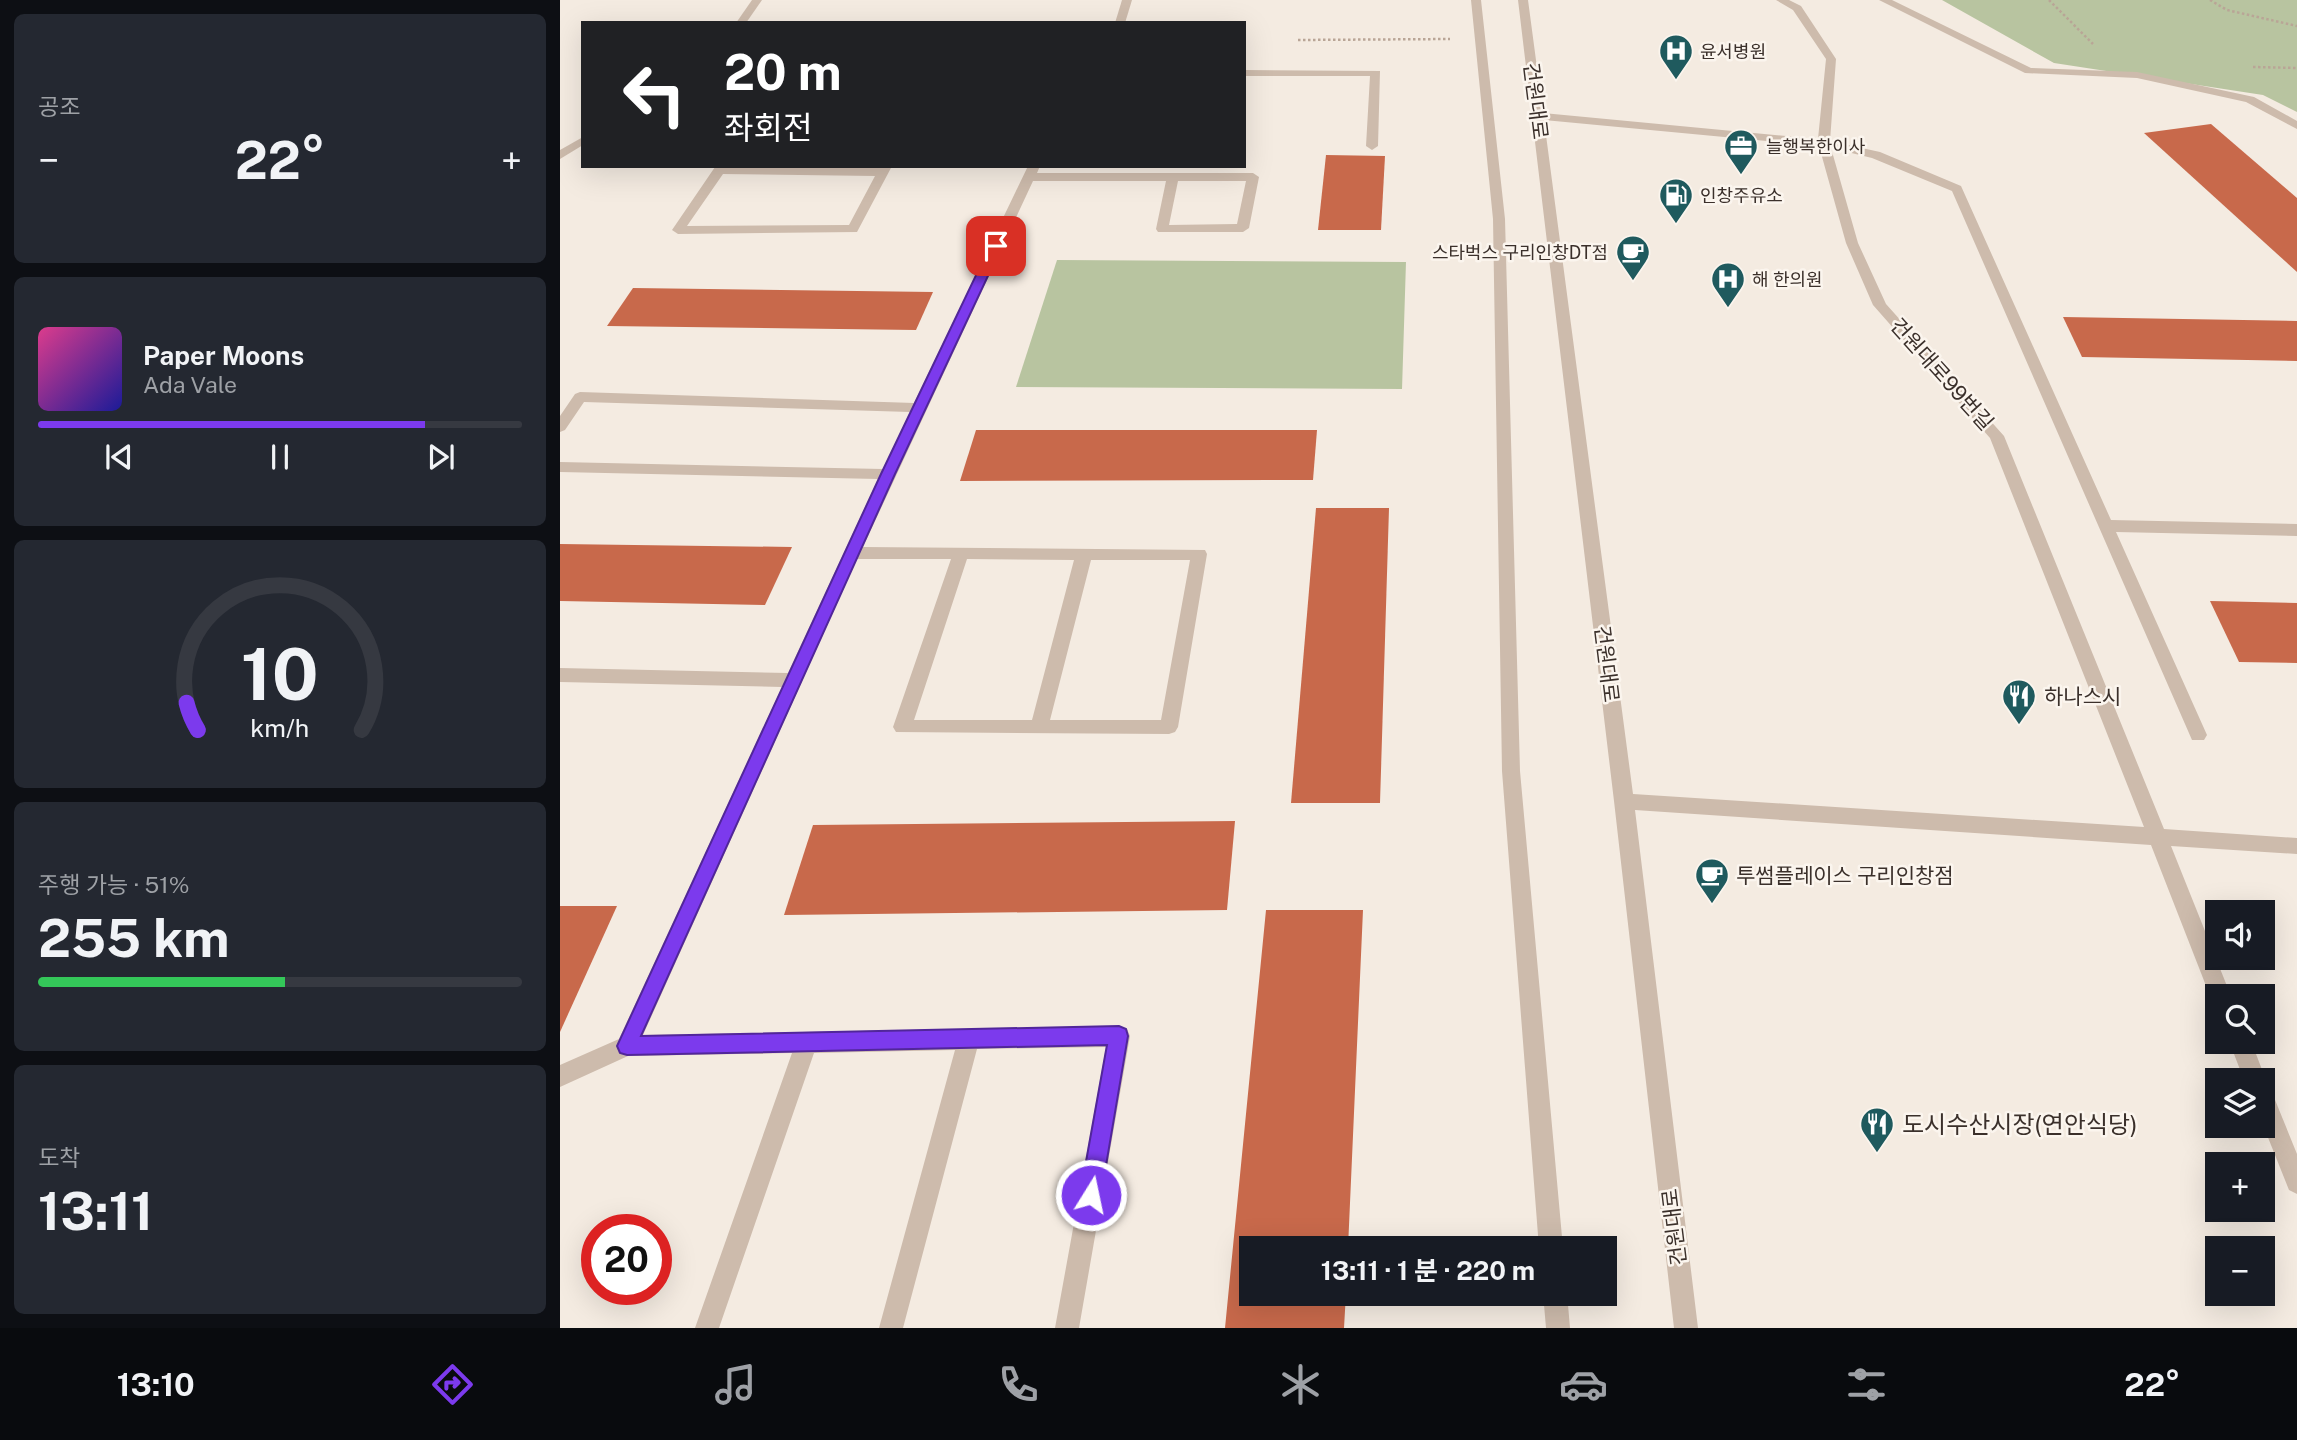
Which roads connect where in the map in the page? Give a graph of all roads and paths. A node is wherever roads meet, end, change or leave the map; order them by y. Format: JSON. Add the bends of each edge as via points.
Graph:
{"nodes":[{"id":1,"x":757,"y":0,"type":"edge"},
{"id":2,"x":1127,"y":0,"type":"edge"},
{"id":3,"x":1476,"y":0,"type":"edge"},
{"id":4,"x":1523,"y":0,"type":"edge"},
{"id":5,"x":1781,"y":0,"type":"edge"},
{"id":6,"x":1884,"y":0,"type":"edge"},
{"id":7,"x":2210,"y":0,"type":"edge"},
{"id":8,"x":742,"y":21,"type":"edge"},
{"id":9,"x":1122,"y":21,"type":"edge"},
{"id":10,"x":2297,"y":26,"type":"edge"},
{"id":11,"x":1480,"y":39,"type":"junction"},
{"id":12,"x":1286,"y":40,"type":"dead end"},
{"id":13,"x":1246,"y":73,"type":"edge"},
{"id":14,"x":1538,"y":117,"type":"junction"},
{"id":15,"x":2297,"y":127,"type":"edge"},
{"id":16,"x":581,"y":141,"type":"edge"},
{"id":17,"x":1824,"y":143,"type":"junction"},
{"id":18,"x":1372,"y":146,"type":"dead end"},
{"id":19,"x":560,"y":155,"type":"edge"},
{"id":20,"x":884,"y":169,"type":"edge"},
{"id":21,"x":1032,"y":172,"type":"edge"},
{"id":22,"x":1172,"y":177,"type":"junction"},
{"id":23,"x":919,"y":408,"type":"junction"},
{"id":24,"x":560,"y":427,"type":"edge"},
{"id":25,"x":560,"y":467,"type":"edge"},
{"id":26,"x":888,"y":474,"type":"junction"},
{"id":27,"x":2105,"y":526,"type":"junction"},
{"id":28,"x":2297,"y":530,"type":"edge"},
{"id":29,"x":852,"y":553,"type":"junction"},
{"id":30,"x":961,"y":554,"type":"junction"},
{"id":31,"x":1084,"y":554,"type":"junction"},
{"id":32,"x":560,"y":675,"type":"edge"},
{"id":33,"x":794,"y":680,"type":"junction"},
{"id":34,"x":1039,"y":726,"type":"junction"},
{"id":35,"x":2198,"y":735,"type":"dead end"},
{"id":36,"x":1624,"y":801,"type":"junction"},
{"id":37,"x":2155,"y":834,"type":"junction"},
{"id":38,"x":2297,"y":846,"type":"edge"},
{"id":39,"x":2216,"y":984,"type":"edge"},
{"id":40,"x":969,"y":1039,"type":"junction"},
{"id":41,"x":806,"y":1043,"type":"junction"},
{"id":42,"x":627,"y":1046,"type":"junction"},
{"id":43,"x":560,"y":1076,"type":"edge"},
{"id":44,"x":2275,"y":1128,"type":"edge"},
{"id":45,"x":2297,"y":1182,"type":"edge"},
{"id":46,"x":1550,"y":1236,"type":"edge"},
{"id":47,"x":1556,"y":1306,"type":"edge"},
{"id":48,"x":707,"y":1328,"type":"edge"},
{"id":49,"x":891,"y":1328,"type":"edge"},
{"id":50,"x":1067,"y":1328,"type":"edge"},
{"id":51,"x":1558,"y":1328,"type":"edge"},
{"id":52,"x":1686,"y":1328,"type":"edge"}],
"edges":[{"from":1,"to":8,"type":"street"},
{"from":2,"to":9,"type":"street"},
{"from":3,"to":11,"type":"street"},
{"from":4,"to":14,"type":"street","name":"건원대로"},
{"from":5,"to":17,"type":"street","name":"건원대로99번길","via":[[1797,8],[1831,59]]},
{"from":6,"to":15,"type":"street","via":[[2029,71],[2137,75],[2250,99]]},
{"from":7,"to":10,"type":"path","via":[[2227,10]]},
{"from":11,"to":12,"type":"path"},
{"from":11,"to":46,"type":"street","via":[[1499,219],[1511,771]]},
{"from":13,"to":18,"type":"street","via":[[1376,73]]},
{"from":14,"to":17,"type":"street"},
{"from":14,"to":36,"type":"street","name":"건원대로"},
{"from":16,"to":19,"type":"street"},
{"from":17,"to":27,"type":"street","via":[[1876,155],[1957,188]]},
{"from":17,"to":37,"type":"street","name":"건원대로99번길","via":[[1852,243],[1880,305],[1997,436]]},
{"from":20,"to":20,"type":"street","via":[[853,229],[678,230],[719,170]]},
{"from":21,"to":22,"type":"street"},
{"from":21,"to":23,"type":"street"},
{"from":22,"to":22,"type":"street","via":[[1253,177],[1243,228],[1161,229]]},
{"from":23,"to":24,"type":"street","via":[[580,397]]},
{"from":23,"to":26,"type":"street"},
{"from":25,"to":26,"type":"street"},
{"from":26,"to":29,"type":"street"},
{"from":27,"to":28,"type":"street"},
{"from":27,"to":35,"type":"street"},
{"from":29,"to":30,"type":"street"},
{"from":29,"to":33,"type":"street"},
{"from":30,"to":31,"type":"street"},
{"from":30,"to":34,"type":"street","via":[[902,727]]},
{"from":31,"to":34,"type":"street"},
{"from":31,"to":34,"type":"street","via":[[1199,554],[1168,727]]},
{"from":32,"to":33,"type":"street"},
{"from":33,"to":42,"type":"street"},
{"from":36,"to":37,"type":"street"},
{"from":36,"to":52,"type":"street","name":"건원대로"},
{"from":37,"to":38,"type":"street"},
{"from":37,"to":39,"type":"street","name":"건원대로99번길"},
{"from":40,"to":41,"type":"street"},
{"from":40,"to":49,"type":"street"},
{"from":40,"to":50,"type":"street","via":[[1119,1036]]},
{"from":41,"to":42,"type":"street"},
{"from":41,"to":48,"type":"street"},
{"from":42,"to":43,"type":"street"},
{"from":44,"to":45,"type":"street"},
{"from":47,"to":51,"type":"street"}]}
